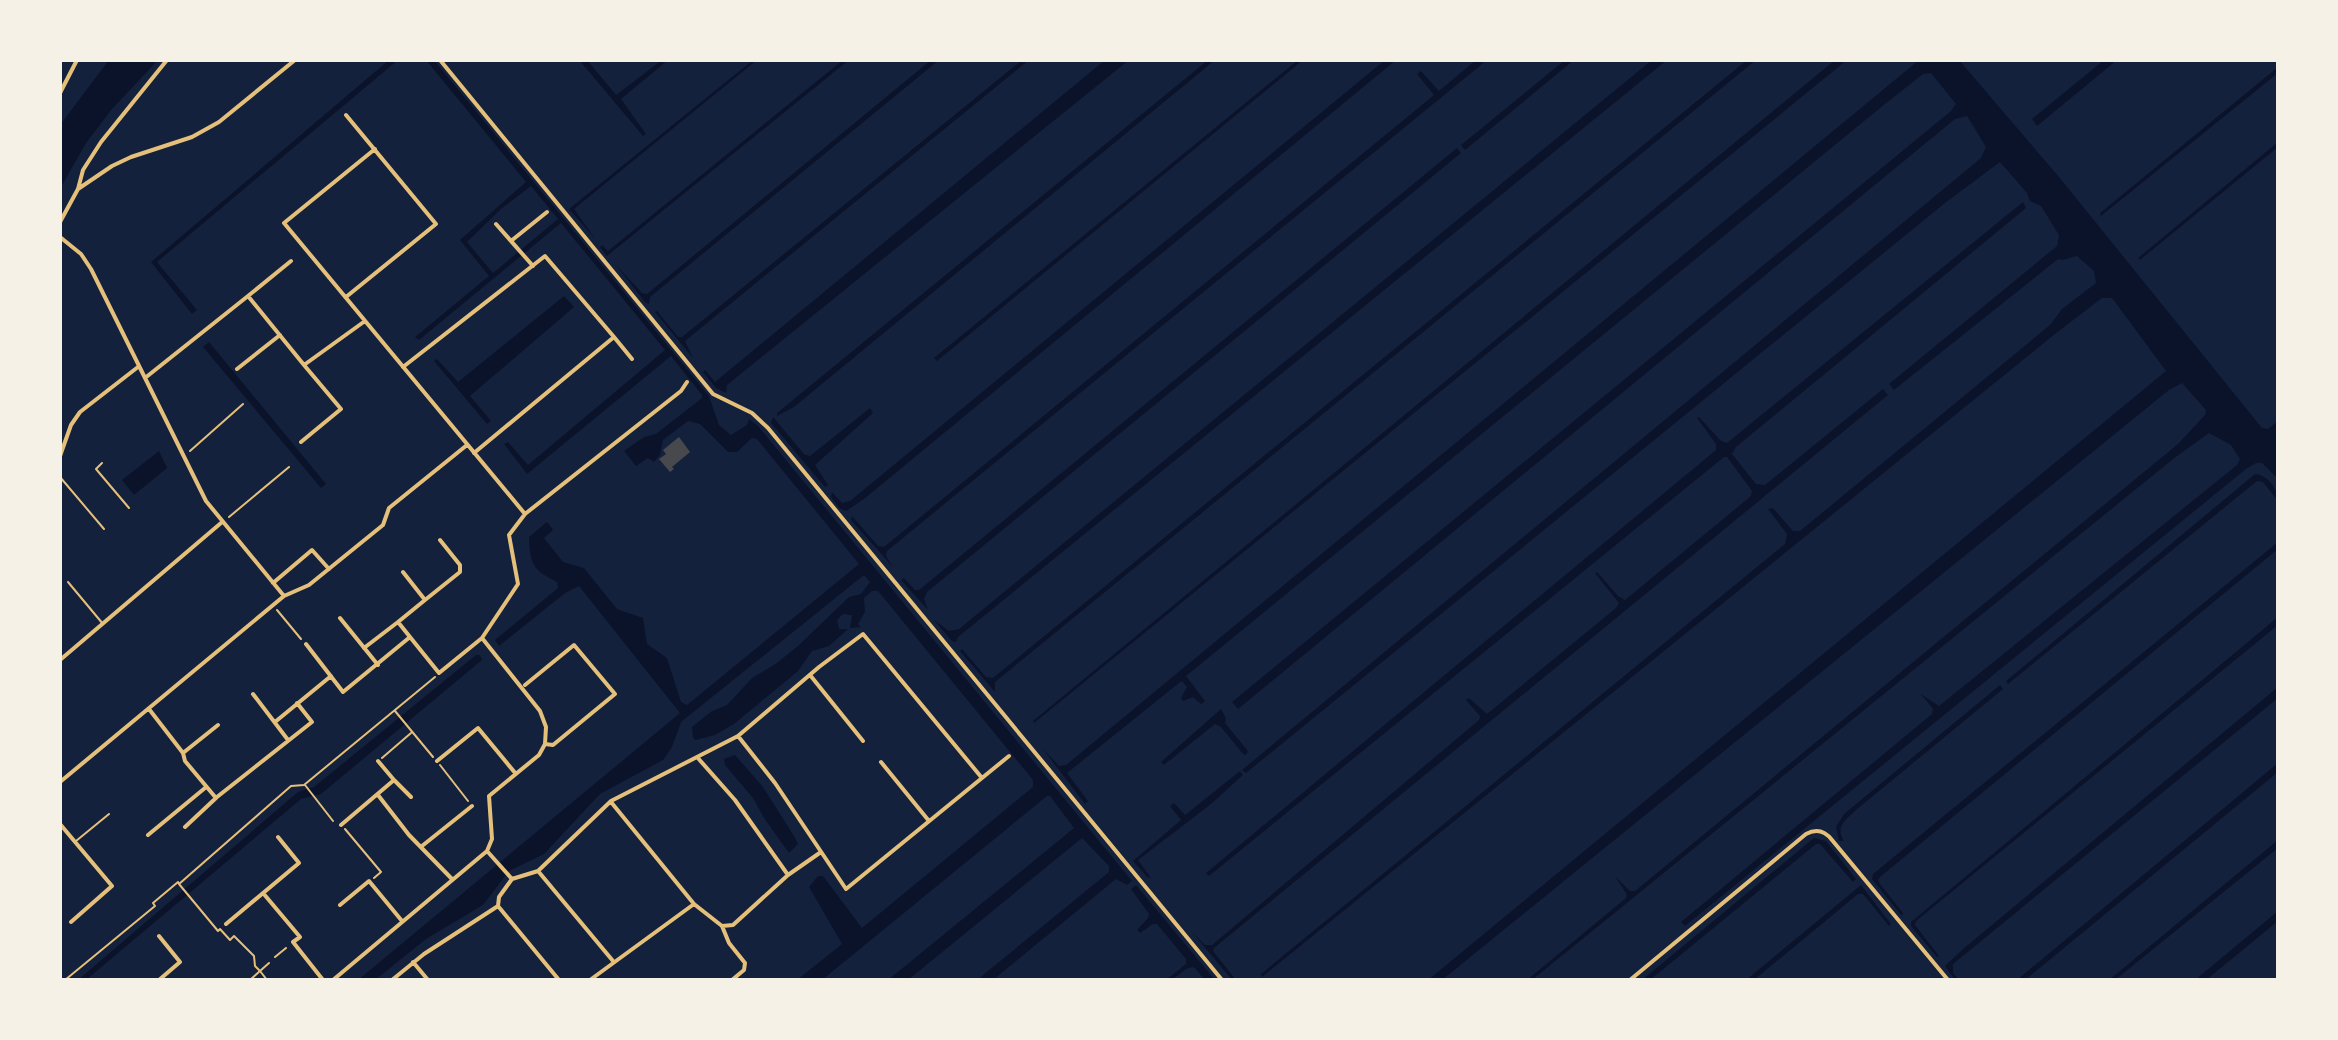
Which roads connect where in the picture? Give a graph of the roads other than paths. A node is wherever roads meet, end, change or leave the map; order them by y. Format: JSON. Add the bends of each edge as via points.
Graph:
{"nodes":[{"id":1,"x":167,"y":60,"type":"edge"},
{"id":2,"x":295,"y":60,"type":"edge"},
{"id":3,"x":440,"y":60,"type":"edge"},
{"id":4,"x":75,"y":61,"type":"edge"},
{"id":5,"x":60,"y":93,"type":"edge"},
{"id":6,"x":346,"y":115,"type":"dead end"},
{"id":7,"x":375,"y":149,"type":"junction"},
{"id":8,"x":78,"y":189,"type":"junction"},
{"id":9,"x":547,"y":212,"type":"dead end"},
{"id":10,"x":60,"y":222,"type":"edge"},
{"id":11,"x":496,"y":224,"type":"dead end"},
{"id":12,"x":60,"y":237,"type":"edge"},
{"id":13,"x":511,"y":241,"type":"junction"},
{"id":14,"x":291,"y":261,"type":"dead end"},
{"id":15,"x":533,"y":266,"type":"junction"},
{"id":16,"x":248,"y":296,"type":"junction"},
{"id":17,"x":346,"y":298,"type":"junction"},
{"id":18,"x":365,"y":321,"type":"junction"},
{"id":19,"x":280,"y":335,"type":"junction"},
{"id":20,"x":614,"y":337,"type":"junction"},
{"id":21,"x":632,"y":359,"type":"dead end"},
{"id":22,"x":304,"y":365,"type":"junction"},
{"id":23,"x":138,"y":367,"type":"junction"},
{"id":24,"x":403,"y":367,"type":"junction"},
{"id":25,"x":237,"y":369,"type":"dead end"},
{"id":26,"x":145,"y":378,"type":"junction"},
{"id":27,"x":687,"y":382,"type":"dead end"},
{"id":28,"x":301,"y":442,"type":"dead end"},
{"id":29,"x":467,"y":445,"type":"junction"},
{"id":30,"x":474,"y":453,"type":"junction"},
{"id":31,"x":60,"y":456,"type":"edge"},
{"id":32,"x":525,"y":514,"type":"junction"},
{"id":33,"x":221,"y":523,"type":"junction"},
{"id":34,"x":440,"y":540,"type":"dead end"},
{"id":35,"x":329,"y":569,"type":"junction"},
{"id":36,"x":403,"y":572,"type":"dead end"},
{"id":37,"x":68,"y":582,"type":"dead end"},
{"id":38,"x":273,"y":583,"type":"junction"},
{"id":39,"x":284,"y":596,"type":"junction"},
{"id":40,"x":425,"y":600,"type":"junction"},
{"id":41,"x":340,"y":618,"type":"dead end"},
{"id":42,"x":398,"y":622,"type":"junction"},
{"id":43,"x":103,"y":624,"type":"junction"},
{"id":44,"x":410,"y":637,"type":"junction"},
{"id":45,"x":482,"y":638,"type":"junction"},
{"id":46,"x":306,"y":644,"type":"road end"},
{"id":47,"x":364,"y":648,"type":"junction"},
{"id":48,"x":60,"y":660,"type":"edge"},
{"id":49,"x":378,"y":665,"type":"junction"},
{"id":50,"x":810,"y":675,"type":"junction"},
{"id":51,"x":331,"y":676,"type":"junction"},
{"id":52,"x":525,"y":685,"type":"dead end"},
{"id":53,"x":253,"y":694,"type":"dead end"},
{"id":54,"x":297,"y":703,"type":"junction"},
{"id":55,"x":149,"y":709,"type":"junction"},
{"id":56,"x":275,"y":722,"type":"junction"},
{"id":57,"x":218,"y":725,"type":"dead end"},
{"id":58,"x":738,"y":736,"type":"junction"},
{"id":59,"x":289,"y":740,"type":"junction"},
{"id":60,"x":863,"y":741,"type":"dead end"},
{"id":61,"x":545,"y":744,"type":"junction"},
{"id":62,"x":183,"y":753,"type":"junction"},
{"id":63,"x":1009,"y":756,"type":"dead end"},
{"id":64,"x":697,"y":757,"type":"junction"},
{"id":65,"x":378,"y":761,"type":"road end"},
{"id":66,"x":437,"y":761,"type":"road end"},
{"id":67,"x":881,"y":762,"type":"dead end"},
{"id":68,"x":516,"y":774,"type":"junction"},
{"id":69,"x":982,"y":778,"type":"junction"},
{"id":70,"x":394,"y":780,"type":"junction"},
{"id":71,"x":60,"y":782,"type":"edge"},
{"id":72,"x":206,"y":788,"type":"junction"},
{"id":73,"x":378,"y":795,"type":"junction"},
{"id":74,"x":411,"y":797,"type":"dead end"},
{"id":75,"x":216,"y":798,"type":"junction"},
{"id":76,"x":611,"y":801,"type":"junction"},
{"id":77,"x":472,"y":806,"type":"road end"},
{"id":78,"x":109,"y":814,"type":"dead end"},
{"id":79,"x":929,"y":821,"type":"junction"},
{"id":80,"x":60,"y":824,"type":"edge"},
{"id":81,"x":341,"y":825,"type":"road end"},
{"id":82,"x":185,"y":827,"type":"dead end"},
{"id":83,"x":148,"y":835,"type":"dead end"},
{"id":84,"x":278,"y":837,"type":"dead end"},
{"id":85,"x":75,"y":842,"type":"junction"},
{"id":86,"x":422,"y":846,"type":"junction"},
{"id":87,"x":487,"y":851,"type":"junction"},
{"id":88,"x":821,"y":852,"type":"junction"},
{"id":89,"x":538,"y":871,"type":"junction"},
{"id":90,"x":788,"y":875,"type":"junction"},
{"id":91,"x":510,"y":877,"type":"junction"},
{"id":92,"x":452,"y":879,"type":"junction"},
{"id":93,"x":263,"y":893,"type":"junction"},
{"id":94,"x":694,"y":904,"type":"junction"},
{"id":95,"x":340,"y":905,"type":"dead end"},
{"id":96,"x":498,"y":906,"type":"junction"},
{"id":97,"x":402,"y":921,"type":"junction"},
{"id":98,"x":71,"y":922,"type":"dead end"},
{"id":99,"x":226,"y":924,"type":"dead end"},
{"id":100,"x":722,"y":926,"type":"junction"},
{"id":101,"x":159,"y":936,"type":"dead end"},
{"id":102,"x":613,"y":961,"type":"junction"},
{"id":103,"x":413,"y":962,"type":"junction"},
{"id":104,"x":159,"y":980,"type":"edge"},
{"id":105,"x":323,"y":980,"type":"edge"},
{"id":106,"x":333,"y":980,"type":"edge"},
{"id":107,"x":392,"y":980,"type":"edge"},
{"id":108,"x":428,"y":980,"type":"edge"},
{"id":109,"x":559,"y":980,"type":"edge"},
{"id":110,"x":590,"y":980,"type":"edge"},
{"id":111,"x":732,"y":980,"type":"edge"},
{"id":112,"x":1222,"y":980,"type":"edge"},
{"id":113,"x":1630,"y":980,"type":"edge"},
{"id":114,"x":1948,"y":980,"type":"edge"}],
"edges":[{"from":1,"to":8,"type":"street","via":[[101,142]]},
{"from":2,"to":8,"type":"street","via":[[219,122],[131,157]]},
{"from":3,"to":112,"type":"street","via":[[713,394],[759,418]]},
{"from":4,"to":5,"type":"street"},
{"from":6,"to":7,"type":"street"},
{"from":7,"to":17,"type":"street","via":[[436,224]]},
{"from":7,"to":17,"type":"street","via":[[284,223]]},
{"from":8,"to":10,"type":"street"},
{"from":9,"to":13,"type":"street"},
{"from":11,"to":13,"type":"street"},
{"from":12,"to":23,"type":"street","via":[[91,269]]},
{"from":13,"to":15,"type":"street"},
{"from":14,"to":16,"type":"street"},
{"from":15,"to":20,"type":"street","via":[[545,256]]},
{"from":15,"to":24,"type":"street"},
{"from":16,"to":19,"type":"street"},
{"from":16,"to":26,"type":"street"},
{"from":17,"to":18,"type":"street"},
{"from":18,"to":22,"type":"street"},
{"from":18,"to":24,"type":"street"},
{"from":19,"to":22,"type":"street"},
{"from":19,"to":25,"type":"street"},
{"from":20,"to":21,"type":"street"},
{"from":20,"to":30,"type":"street"},
{"from":22,"to":28,"type":"street","via":[[341,409]]},
{"from":23,"to":26,"type":"street"},
{"from":23,"to":31,"type":"street","via":[[80,412]]},
{"from":24,"to":29,"type":"street"},
{"from":26,"to":33,"type":"street"},
{"from":27,"to":32,"type":"street"},
{"from":29,"to":30,"type":"street"},
{"from":29,"to":35,"type":"street","via":[[389,508],[383,525]]},
{"from":30,"to":32,"type":"street"},
{"from":32,"to":45,"type":"street","via":[[509,535],[518,584]]},
{"from":33,"to":38,"type":"street"},
{"from":33,"to":43,"type":"street"},
{"from":34,"to":40,"type":"street","via":[[460,572]]},
{"from":35,"to":38,"type":"street","via":[[312,550]]},
{"from":35,"to":39,"type":"street"},
{"from":36,"to":40,"type":"street"},
{"from":37,"to":43,"type":"lane"},
{"from":38,"to":39,"type":"street"},
{"from":39,"to":55,"type":"street"},
{"from":40,"to":42,"type":"street"},
{"from":41,"to":47,"type":"street"},
{"from":42,"to":44,"type":"street"},
{"from":42,"to":47,"type":"street"},
{"from":43,"to":48,"type":"street"},
{"from":44,"to":45,"type":"street","via":[[439,673]]},
{"from":44,"to":49,"type":"street"},
{"from":45,"to":61,"type":"street","via":[[540,711]]},
{"from":46,"to":51,"type":"street"},
{"from":47,"to":49,"type":"street"},
{"from":49,"to":51,"type":"street","via":[[343,692]]},
{"from":50,"to":58,"type":"street"},
{"from":50,"to":60,"type":"street"},
{"from":50,"to":69,"type":"street","via":[[863,634]]},
{"from":51,"to":54,"type":"street"},
{"from":52,"to":61,"type":"street","via":[[574,645],[615,694],[553,745]]},
{"from":53,"to":56,"type":"street"},
{"from":54,"to":56,"type":"street"},
{"from":54,"to":59,"type":"street","via":[[312,722]]},
{"from":55,"to":62,"type":"street"},
{"from":55,"to":71,"type":"street"},
{"from":56,"to":59,"type":"street"},
{"from":57,"to":62,"type":"street"},
{"from":58,"to":64,"type":"street"},
{"from":58,"to":88,"type":"street"},
{"from":59,"to":75,"type":"street"},
{"from":61,"to":68,"type":"street"},
{"from":62,"to":72,"type":"street"},
{"from":63,"to":69,"type":"street"},
{"from":64,"to":76,"type":"street"},
{"from":64,"to":90,"type":"street"},
{"from":65,"to":70,"type":"street"},
{"from":66,"to":68,"type":"street","via":[[478,728]]},
{"from":67,"to":79,"type":"street"},
{"from":68,"to":87,"type":"street","via":[[489,796],[492,839]]},
{"from":69,"to":79,"type":"street"},
{"from":70,"to":73,"type":"street"},
{"from":70,"to":74,"type":"street"},
{"from":72,"to":75,"type":"street"},
{"from":72,"to":83,"type":"street"},
{"from":73,"to":81,"type":"street"},
{"from":73,"to":86,"type":"street"},
{"from":75,"to":82,"type":"street"},
{"from":76,"to":89,"type":"street"},
{"from":76,"to":94,"type":"street"},
{"from":77,"to":86,"type":"street"},
{"from":78,"to":85,"type":"lane"},
{"from":79,"to":88,"type":"street","via":[[846,889]]},
{"from":80,"to":85,"type":"street"},
{"from":84,"to":93,"type":"street","via":[[299,863]]},
{"from":85,"to":98,"type":"street","via":[[112,886]]},
{"from":86,"to":92,"type":"street"},
{"from":87,"to":91,"type":"street"},
{"from":87,"to":92,"type":"street"},
{"from":88,"to":90,"type":"street"},
{"from":89,"to":91,"type":"street"},
{"from":89,"to":102,"type":"street"},
{"from":90,"to":100,"type":"street","via":[[733,925]]},
{"from":91,"to":96,"type":"street"},
{"from":92,"to":97,"type":"street"},
{"from":93,"to":99,"type":"street"},
{"from":93,"to":105,"type":"street","via":[[300,937],[293,942]]},
{"from":94,"to":100,"type":"street"},
{"from":94,"to":102,"type":"street"},
{"from":95,"to":97,"type":"street","via":[[369,881]]},
{"from":96,"to":103,"type":"street"},
{"from":96,"to":109,"type":"street"},
{"from":97,"to":106,"type":"street"},
{"from":100,"to":111,"type":"street","via":[[745,963]]},
{"from":101,"to":104,"type":"street","via":[[180,962]]},
{"from":102,"to":110,"type":"street"},
{"from":103,"to":107,"type":"street"},
{"from":103,"to":108,"type":"street"},
{"from":113,"to":114,"type":"street","via":[[1806,834],[1820,831]]}]}
